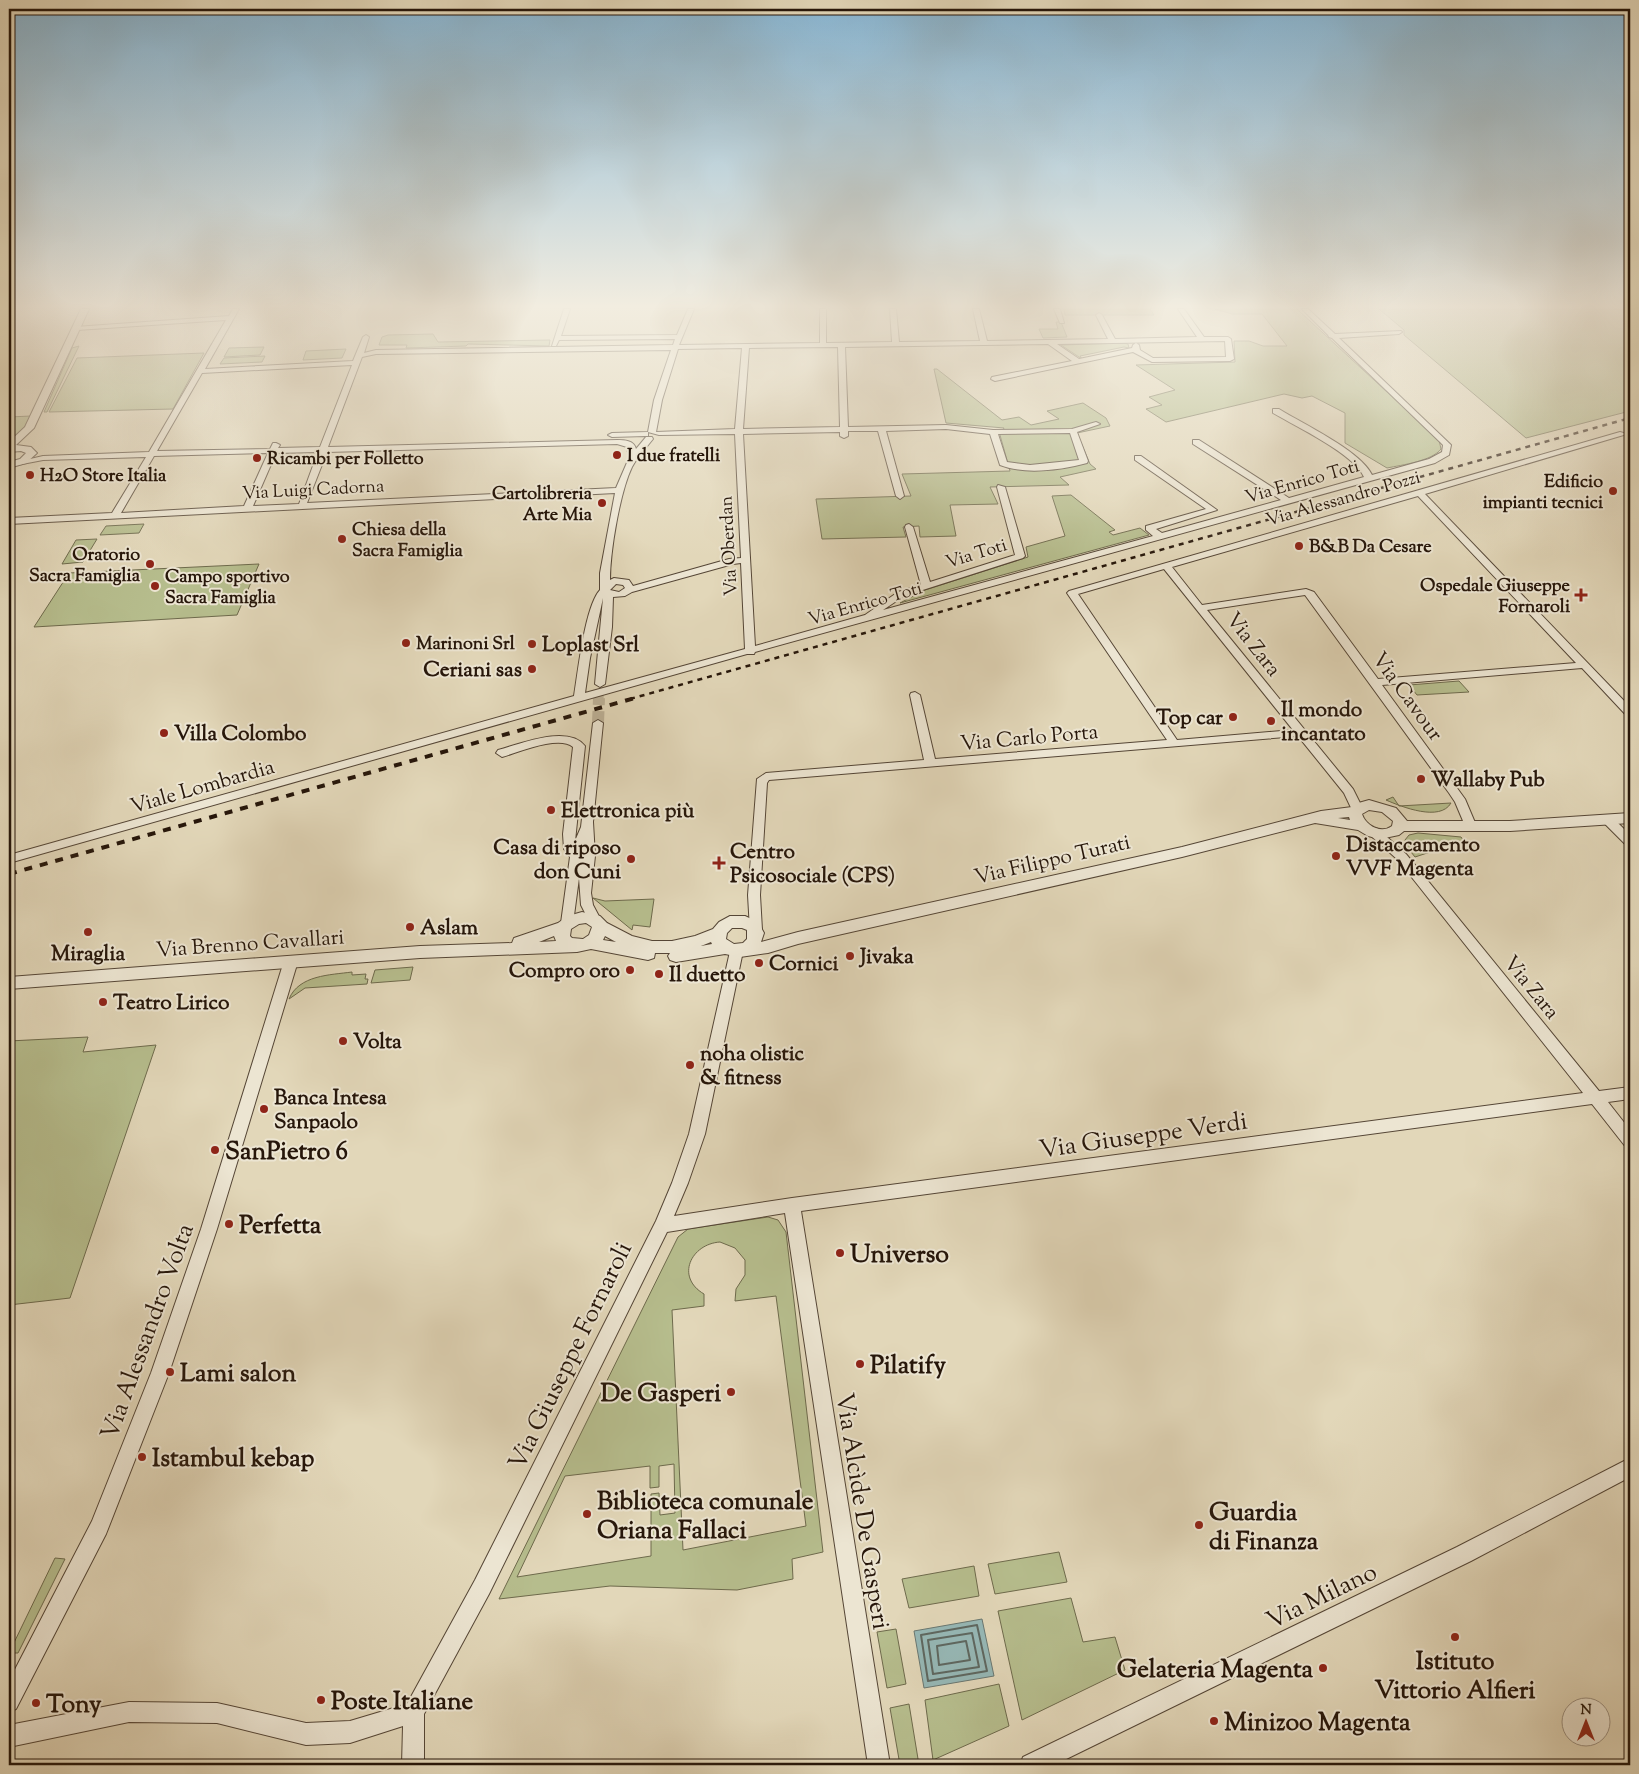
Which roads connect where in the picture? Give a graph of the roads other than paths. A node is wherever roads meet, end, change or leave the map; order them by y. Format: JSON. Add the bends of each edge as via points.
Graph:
{"nodes":[{"id":1,"x":46,"y":392,"type":"edge"},
{"id":2,"x":189,"y":392,"type":"edge"},
{"id":3,"x":345,"y":392,"type":"edge"},
{"id":4,"x":661,"y":392,"type":"edge"},
{"id":5,"x":742,"y":392,"type":"edge"},
{"id":6,"x":843,"y":392,"type":"edge"},
{"id":7,"x":1391,"y":392,"type":"edge"},
{"id":8,"x":1276,"y":411,"type":"dead end"},
{"id":9,"x":1096,"y":424,"type":"dead end"},
{"id":10,"x":29,"y":428,"type":"junction"},
{"id":11,"x":881,"y":431,"type":"junction"},
{"id":12,"x":992,"y":431,"type":"junction"},
{"id":13,"x":1073,"y":431,"type":"junction"},
{"id":14,"x":844,"y":432,"type":"junction"},
{"id":15,"x":1623,"y":434,"type":"dead end"},
{"id":16,"x":739,"y":435,"type":"junction"},
{"id":17,"x":650,"y":436,"type":"junction"},
{"id":18,"x":523,"y":441,"type":"junction"},
{"id":19,"x":591,"y":442,"type":"junction"},
{"id":20,"x":1196,"y":442,"type":"dead end"},
{"id":21,"x":324,"y":446,"type":"junction"},
{"id":22,"x":275,"y":447,"type":"junction"},
{"id":23,"x":9,"y":448,"type":"edge"},
{"id":24,"x":106,"y":448,"type":"junction"},
{"id":25,"x":29,"y":450,"type":"junction"},
{"id":26,"x":154,"y":450,"type":"junction"},
{"id":27,"x":100,"y":456,"type":"junction"},
{"id":28,"x":633,"y":458,"type":"junction"},
{"id":29,"x":1138,"y":458,"type":"dead end"},
{"id":30,"x":12,"y":466,"type":"edge"},
{"id":31,"x":1369,"y":478,"type":"junction"},
{"id":32,"x":1001,"y":487,"type":"dead end"},
{"id":33,"x":619,"y":490,"type":"junction"},
{"id":34,"x":1419,"y":492,"type":"junction"},
{"id":35,"x":900,"y":496,"type":"dead end"},
{"id":36,"x":1288,"y":502,"type":"junction"},
{"id":37,"x":302,"y":506,"type":"junction"},
{"id":38,"x":248,"y":509,"type":"junction"},
{"id":39,"x":115,"y":516,"type":"junction"},
{"id":40,"x":9,"y":521,"type":"edge"},
{"id":41,"x":909,"y":527,"type":"dead end"},
{"id":42,"x":1160,"y":537,"type":"junction"},
{"id":43,"x":745,"y":560,"type":"junction"},
{"id":44,"x":1166,"y":566,"type":"junction"},
{"id":45,"x":605,"y":573,"type":"junction"},
{"id":46,"x":926,"y":585,"type":"junction"},
{"id":47,"x":626,"y":586,"type":"junction"},
{"id":48,"x":606,"y":590,"type":"junction"},
{"id":49,"x":1200,"y":608,"type":"junction"},
{"id":50,"x":609,"y":609,"type":"junction"},
{"id":51,"x":862,"y":621,"type":"junction"},
{"id":52,"x":750,"y":652,"type":"junction"},
{"id":53,"x":1584,"y":665,"type":"junction"},
{"id":54,"x":1375,"y":682,"type":"junction"},
{"id":55,"x":600,"y":684,"type":"tunnel mouth"},
{"id":56,"x":915,"y":695,"type":"dead end"},
{"id":57,"x":579,"y":699,"type":"junction"},
{"id":58,"x":1630,"y":713,"type":"edge"},
{"id":59,"x":598,"y":723,"type":"tunnel mouth"},
{"id":60,"x":1299,"y":733,"type":"junction"},
{"id":61,"x":1174,"y":743,"type":"junction"},
{"id":62,"x":502,"y":754,"type":"dead end"},
{"id":63,"x":930,"y":764,"type":"junction"},
{"id":64,"x":1361,"y":808,"type":"junction"},
{"id":65,"x":1630,"y":818,"type":"edge"},
{"id":66,"x":1314,"y":819,"type":"junction"},
{"id":67,"x":1607,"y":819,"type":"junction"},
{"id":68,"x":587,"y":822,"type":"junction"},
{"id":69,"x":1397,"y":824,"type":"junction"},
{"id":70,"x":1470,"y":825,"type":"junction"},
{"id":71,"x":1368,"y":829,"type":"junction"},
{"id":72,"x":1630,"y":842,"type":"edge"},
{"id":73,"x":576,"y":856,"type":"junction"},
{"id":74,"x":1402,"y":857,"type":"junction"},
{"id":75,"x":9,"y":860,"type":"edge"},
{"id":76,"x":586,"y":878,"type":"junction"},
{"id":77,"x":598,"y":923,"type":"junction"},
{"id":78,"x":565,"y":925,"type":"junction"},
{"id":79,"x":756,"y":931,"type":"junction"},
{"id":80,"x":718,"y":933,"type":"junction"},
{"id":81,"x":798,"y":938,"type":"junction"},
{"id":82,"x":584,"y":945,"type":"junction"},
{"id":83,"x":495,"y":948,"type":"junction"},
{"id":84,"x":736,"y":950,"type":"junction"},
{"id":85,"x":291,"y":961,"type":"junction"},
{"id":86,"x":9,"y":983,"type":"edge"},
{"id":87,"x":1630,"y":1092,"type":"edge"},
{"id":88,"x":1595,"y":1098,"type":"junction"},
{"id":89,"x":1630,"y":1141,"type":"edge"},
{"id":90,"x":792,"y":1205,"type":"junction"},
{"id":91,"x":662,"y":1224,"type":"junction"},
{"id":92,"x":1628,"y":1472,"type":"edge"},
{"id":93,"x":9,"y":1702,"type":"edge"},
{"id":94,"x":414,"y":1712,"type":"junction"},
{"id":95,"x":9,"y":1736,"type":"edge"},
{"id":96,"x":413,"y":1765,"type":"edge"},
{"id":97,"x":879,"y":1765,"type":"edge"},
{"id":98,"x":1031,"y":1765,"type":"edge"}],
"edges":[{"from":1,"to":10,"type":"street"},
{"from":2,"to":26,"type":"street"},
{"from":3,"to":21,"type":"street"},
{"from":4,"to":17,"type":"street"},
{"from":5,"to":16,"type":"street","name":"Via Oberdan"},
{"from":6,"to":14,"type":"street"},
{"from":7,"to":31,"type":"street","name":"Via Enrico Toti","via":[[1443,440],[1447,449],[1442,457],[1432,461]]},
{"from":8,"to":31,"type":"street","via":[[1351,456],[1364,467]]},
{"from":9,"to":13,"type":"street"},
{"from":10,"to":23,"type":"street"},
{"from":10,"to":25,"type":"street","via":[[26,442]]},
{"from":11,"to":12,"type":"street"},
{"from":11,"to":14,"type":"street"},
{"from":11,"to":35,"type":"street"},
{"from":12,"to":13,"type":"street"},
{"from":12,"to":13,"type":"street","via":[[1003,462],[1013,466],[1074,465],[1084,461]]},
{"from":14,"to":16,"type":"street"},
{"from":15,"to":34,"type":"street","name":"Via Alessandro Pozzi"},
{"from":16,"to":17,"type":"street"},
{"from":16,"to":43,"type":"street","name":"Via Oberdan"},
{"from":17,"to":18,"type":"street"},
{"from":17,"to":19,"type":"street"},
{"from":17,"to":28,"type":"street"},
{"from":18,"to":19,"type":"street"},
{"from":18,"to":21,"type":"street"},
{"from":19,"to":28,"type":"street","via":[[626,443],[631,446]]},
{"from":20,"to":36,"type":"street"},
{"from":21,"to":22,"type":"street"},
{"from":21,"to":37,"type":"street"},
{"from":22,"to":26,"type":"street"},
{"from":22,"to":38,"type":"street"},
{"from":23,"to":25,"type":"street"},
{"from":24,"to":25,"type":"street"},
{"from":24,"to":26,"type":"street"},
{"from":24,"to":27,"type":"street"},
{"from":25,"to":30,"type":"street","via":[[30,456]]},
{"from":26,"to":27,"type":"street"},
{"from":26,"to":39,"type":"street"},
{"from":27,"to":30,"type":"street","via":[[43,458]]},
{"from":28,"to":33,"type":"street","via":[[622,476]]},
{"from":29,"to":42,"type":"street","via":[[1213,510],[1148,528]]},
{"from":31,"to":36,"type":"street","name":"Via Enrico Toti"},
{"from":32,"to":46,"type":"street","name":"Via Toti","via":[[1020,556]]},
{"from":33,"to":37,"type":"street","name":"Via Luigi Cadorna"},
{"from":33,"to":45,"type":"street"},
{"from":34,"to":44,"type":"street","name":"Via Alessandro Pozzi"},
{"from":34,"to":53,"type":"street"},
{"from":36,"to":42,"type":"street","name":"Via Enrico Toti"},
{"from":37,"to":38,"type":"street","name":"Via Luigi Cadorna"},
{"from":38,"to":39,"type":"street","name":"Via Luigi Cadorna"},
{"from":39,"to":40,"type":"street","name":"Via Luigi Cadorna"},
{"from":41,"to":46,"type":"street"},
{"from":42,"to":51,"type":"street","name":"Via Enrico Toti"},
{"from":43,"to":47,"type":"street"},
{"from":43,"to":52,"type":"street","name":"Via Oberdan"},
{"from":44,"to":49,"type":"street","name":"Via Zara"},
{"from":44,"to":61,"type":"street","name":"Via Alessandro Pozzi","via":[[1072,593]]},
{"from":45,"to":47,"type":"street"},
{"from":45,"to":48,"type":"street"},
{"from":46,"to":51,"type":"street","name":"Via Toti","via":[[901,594]]},
{"from":47,"to":48,"type":"street","via":[[610,583]]},
{"from":47,"to":48,"type":"street","via":[[618,595]]},
{"from":47,"to":50,"type":"street"},
{"from":48,"to":50,"type":"street"},
{"from":48,"to":57,"type":"street","via":[[598,598]]},
{"from":49,"to":54,"type":"street","name":"Via Cavour","via":[[1309,592]]},
{"from":49,"to":60,"type":"street","name":"Via Zara"},
{"from":50,"to":55,"type":"street"},
{"from":51,"to":52,"type":"street","name":"Via Enrico Toti"},
{"from":52,"to":57,"type":"street","name":"Via Enrico Toti"},
{"from":53,"to":54,"type":"street"},
{"from":53,"to":58,"type":"street"},
{"from":54,"to":70,"type":"street","name":"Via Cavour","via":[[1461,802]]},
{"from":56,"to":63,"type":"street"},
{"from":57,"to":75,"type":"street","name":"Viale Lombardia"},
{"from":59,"to":68,"type":"street"},
{"from":60,"to":61,"type":"street","name":"Via Carlo Porta"},
{"from":60,"to":64,"type":"street","name":"Via Zara"},
{"from":61,"to":63,"type":"street","name":"Via Carlo Porta"},
{"from":62,"to":73,"type":"street","via":[[557,739],[577,742],[580,746],[569,834],[570,849]]},
{"from":63,"to":79,"type":"street","name":"Via Carlo Porta","via":[[763,779],[754,895]]},
{"from":64,"to":66,"type":"street","name":"Via Filippo Turati"},
{"from":64,"to":69,"type":"street","via":[[1384,808]]},
{"from":64,"to":71,"type":"street","via":[[1356,818]]},
{"from":65,"to":67,"type":"street","name":"Via Filippo Turati"},
{"from":66,"to":71,"type":"street","name":"Via Filippo Turati"},
{"from":66,"to":81,"type":"street","name":"Via Filippo Turati"},
{"from":67,"to":70,"type":"street","name":"Via Filippo Turati","via":[[1510,826]]},
{"from":67,"to":72,"type":"street"},
{"from":68,"to":73,"type":"street"},
{"from":68,"to":76,"type":"street","via":[[590,856]]},
{"from":69,"to":70,"type":"street","name":"Via Filippo Turati"},
{"from":69,"to":71,"type":"street","name":"Via Filippo Turati","via":[[1386,834]]},
{"from":69,"to":74,"type":"street","name":"Via Zara","via":[[1396,842]]},
{"from":71,"to":74,"type":"street","name":"Via Zara"},
{"from":73,"to":76,"type":"street","via":[[582,861]]},
{"from":73,"to":78,"type":"street"},
{"from":74,"to":88,"type":"street","name":"Via Zara"},
{"from":76,"to":77,"type":"street","via":[[584,893],[587,905]]},
{"from":77,"to":78,"type":"street","via":[[580,917]]},
{"from":77,"to":80,"type":"street","via":[[643,945],[697,942]]},
{"from":77,"to":82,"type":"street","via":[[599,936]]},
{"from":78,"to":82,"type":"street","via":[[561,934],[564,941]]},
{"from":78,"to":83,"type":"street","name":"Via Brenno Cavallari","via":[[533,939]]},
{"from":79,"to":80,"type":"street","via":[[748,923],[736,922],[725,925]]},
{"from":79,"to":81,"type":"street","name":"Via Filippo Turati"},
{"from":79,"to":84,"type":"street","via":[[757,939],[753,945]]},
{"from":80,"to":84,"type":"street","via":[[718,942]]},
{"from":81,"to":84,"type":"street","name":"Via Filippo Turati","via":[[768,947]]},
{"from":82,"to":83,"type":"street","name":"Via Brenno Cavallari"},
{"from":82,"to":84,"type":"street","name":"Via Filippo Turati","via":[[678,956]]},
{"from":83,"to":85,"type":"street","name":"Via Brenno Cavallari"},
{"from":84,"to":91,"type":"street","name":"Via Giuseppe Fornaroli","via":[[697,1134]]},
{"from":85,"to":86,"type":"street","name":"Via Brenno Cavallari"},
{"from":85,"to":93,"type":"street","name":"Via Alessandro Volta","via":[[210,1229],[153,1390],[99,1527]]},
{"from":87,"to":88,"type":"street","name":"Via Giuseppe Verdi"},
{"from":88,"to":89,"type":"street","name":"Via Zara"},
{"from":88,"to":90,"type":"street","name":"Via Giuseppe Verdi"},
{"from":90,"to":91,"type":"street","name":"Via Giuseppe Verdi"},
{"from":90,"to":97,"type":"street","name":"Via Alcìde De Gasperi"},
{"from":91,"to":94,"type":"street","name":"Via Giuseppe Fornaroli","via":[[482,1587]]},
{"from":92,"to":98,"type":"street","name":"Via Milano"},
{"from":94,"to":95,"type":"street","via":[[350,1732],[306,1734],[217,1713],[129,1712]]},
{"from":94,"to":96,"type":"street","name":"Via Giuseppe Fornaroli"}]}
